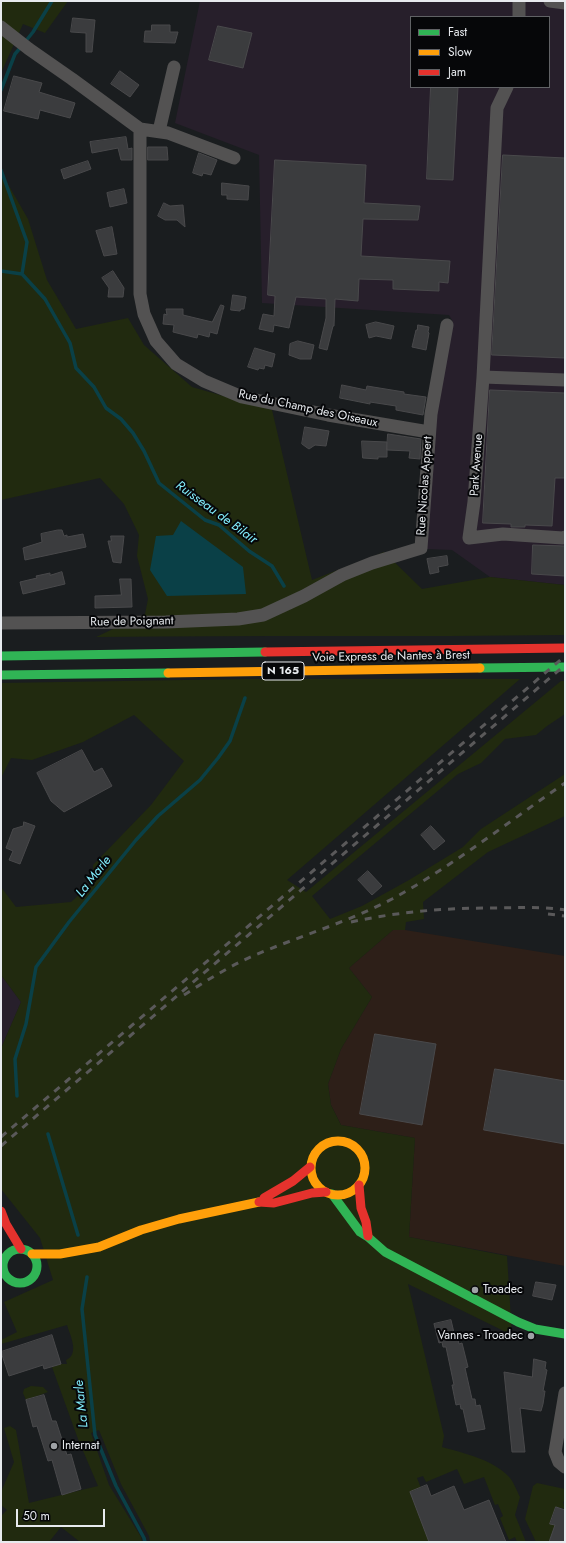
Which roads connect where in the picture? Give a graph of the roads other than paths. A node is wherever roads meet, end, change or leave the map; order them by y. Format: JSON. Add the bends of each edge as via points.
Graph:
{"nodes":[{"id":1,"x":519,"y":1,"type":"edge"},
{"id":2,"x":550,"y":1,"type":"edge"},
{"id":3,"x":565,"y":3,"type":"edge"},
{"id":4,"x":519,"y":16,"type":"edge"},
{"id":5,"x":1,"y":27,"type":"edge"},
{"id":6,"x":174,"y":67,"type":"dead end"},
{"id":7,"x":507,"y":88,"type":"edge"},
{"id":8,"x":140,"y":129,"type":"junction"},
{"id":9,"x":159,"y":131,"type":"junction"},
{"id":10,"x":234,"y":158,"type":"dead end"},
{"id":11,"x":447,"y":325,"type":"dead end"},
{"id":12,"x":483,"y":377,"type":"junction"},
{"id":13,"x":565,"y":380,"type":"edge"},
{"id":14,"x":429,"y":432,"type":"junction"},
{"id":15,"x":565,"y":537,"type":"edge"},
{"id":16,"x":263,"y":615,"type":"joint"},
{"id":17,"x":1,"y":623,"type":"edge"},
{"id":18,"x":565,"y":648,"type":"edge"},
{"id":19,"x":1,"y":656,"type":"edge"},
{"id":20,"x":565,"y":667,"type":"edge"},
{"id":21,"x":1,"y":675,"type":"edge"},
{"id":22,"x":310,"y":1167,"type":"junction"},
{"id":23,"x":359,"y":1185,"type":"junction"},
{"id":24,"x":329,"y":1193,"type":"junction"},
{"id":25,"x":259,"y":1202,"type":"junction"},
{"id":26,"x":1,"y":1211,"type":"edge"},
{"id":27,"x":368,"y":1236,"type":"junction"},
{"id":28,"x":99,"y":1247,"type":"junction"},
{"id":29,"x":21,"y":1249,"type":"junction"},
{"id":30,"x":32,"y":1254,"type":"junction"},
{"id":31,"x":3,"y":1262,"type":"edge"},
{"id":32,"x":56,"y":1264,"type":"dead end"},
{"id":33,"x":12,"y":1280,"type":"junction"},
{"id":34,"x":1,"y":1284,"type":"edge"},
{"id":35,"x":565,"y":1334,"type":"edge"},
{"id":36,"x":565,"y":1393,"type":"edge"},
{"id":37,"x":565,"y":1467,"type":"edge"}],
"edges":[{"from":1,"to":4,"type":"street"},
{"from":2,"to":3,"type":"street"},
{"from":5,"to":8,"type":"street"},
{"from":6,"to":9,"type":"street"},
{"from":7,"to":12,"type":"street","name":"Park Avenue","via":[[497,108]]},
{"from":8,"to":9,"type":"street"},
{"from":8,"to":14,"type":"street","name":"Rue du Champ des Oiseaux","via":[[140,294],[144,314],[156,340],[176,364],[204,381],[242,397]]},
{"from":9,"to":10,"type":"street","via":[[168,132]]},
{"from":11,"to":14,"type":"street","name":"Rue Nicolas Appert"},
{"from":12,"to":13,"type":"street"},
{"from":12,"to":15,"type":"street","name":"Park Avenue","via":[[469,538],[502,534]]},
{"from":14,"to":16,"type":"street","name":"Rue Nicolas Appert","via":[[421,548],[342,574],[304,596]]},
{"from":16,"to":17,"type":"street","name":"Rue de Poignant","via":[[238,619],[173,621]]},
{"from":18,"to":19,"type":"main road","name":"Voie Express de Nantes à Brest","number":"N 165"},
{"from":20,"to":21,"type":"main road","name":"Voie Express de Nantes à Brest","number":"N 165"},
{"from":22,"to":23,"type":"main road","via":[[314,1155],[321,1146],[331,1141],[343,1140],[362,1152],[366,1163],[366,1173]]},
{"from":22,"to":24,"type":"main road","via":[[314,1182]]},
{"from":22,"to":25,"type":"main road"},
{"from":23,"to":24,"type":"main road","via":[[348,1194]]},
{"from":23,"to":27,"type":"main road","via":[[361,1208]]},
{"from":24,"to":25,"type":"main road","via":[[312,1193],[274,1203]]},
{"from":24,"to":27,"type":"main road","via":[[342,1206],[360,1232]]},
{"from":25,"to":28,"type":"main road","via":[[179,1219],[141,1230]]},
{"from":26,"to":29,"type":"main road"},
{"from":27,"to":35,"type":"main road","via":[[385,1252],[518,1322],[535,1329]]},
{"from":28,"to":30,"type":"main road","via":[[60,1254]]},
{"from":28,"to":32,"type":"main road","via":[[96,1251]]},
{"from":29,"to":30,"type":"main road"},
{"from":29,"to":31,"type":"main road","via":[[12,1251]]},
{"from":30,"to":33,"type":"main road","via":[[39,1271],[26,1282]]},
{"from":31,"to":33,"type":"main road","via":[[5,1272]]},
{"from":33,"to":34,"type":"main road"},
{"from":36,"to":37,"type":"street","via":[[555,1452],[559,1462]]}]}
